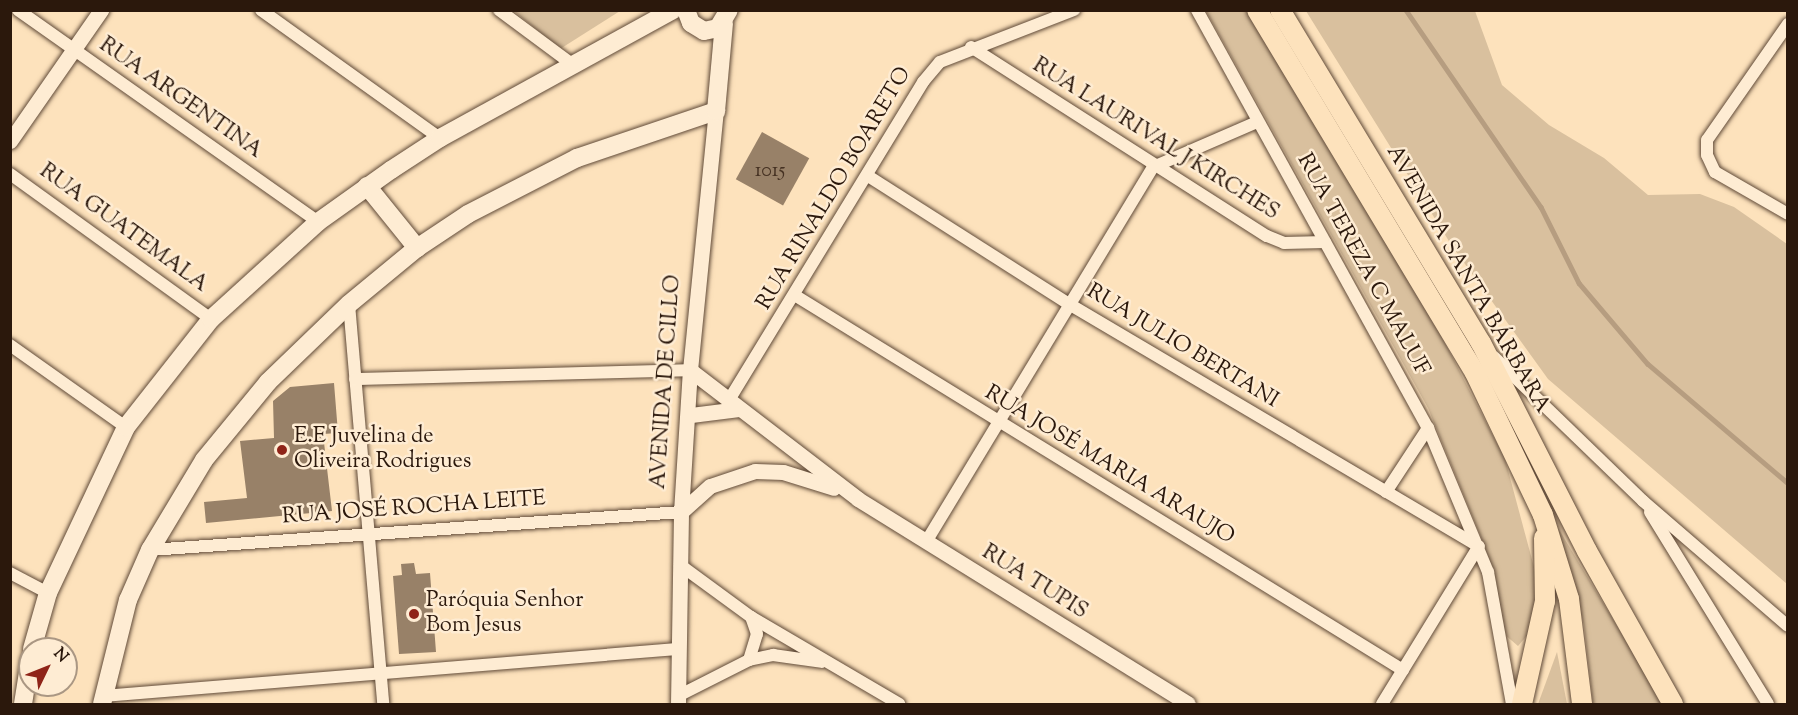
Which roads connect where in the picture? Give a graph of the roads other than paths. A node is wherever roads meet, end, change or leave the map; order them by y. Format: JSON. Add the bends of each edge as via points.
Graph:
{"nodes":[{"id":1,"x":18,"y":10,"type":"edge"},
{"id":2,"x":101,"y":10,"type":"edge"},
{"id":3,"x":261,"y":10,"type":"edge"},
{"id":4,"x":499,"y":10,"type":"edge"},
{"id":5,"x":1074,"y":10,"type":"edge"},
{"id":6,"x":1197,"y":10,"type":"edge"},
{"id":7,"x":1257,"y":10,"type":"edge"},
{"id":8,"x":1280,"y":10,"type":"edge"},
{"id":9,"x":680,"y":16,"type":"edge"},
{"id":10,"x":726,"y":17,"type":"edge"},
{"id":11,"x":1788,"y":24,"type":"edge"},
{"id":12,"x":971,"y":47,"type":"junction"},
{"id":13,"x":74,"y":50,"type":"junction"},
{"id":14,"x":573,"y":65,"type":"junction"},
{"id":15,"x":720,"y":65,"type":"junction"},
{"id":16,"x":716,"y":111,"type":"junction"},
{"id":17,"x":1257,"y":122,"type":"junction"},
{"id":18,"x":440,"y":138,"type":"junction"},
{"id":19,"x":10,"y":141,"type":"edge"},
{"id":20,"x":1153,"y":167,"type":"junction"},
{"id":21,"x":391,"y":170,"type":"junction"},
{"id":22,"x":10,"y":174,"type":"edge"},
{"id":23,"x":867,"y":177,"type":"junction"},
{"id":24,"x":367,"y":186,"type":"junction"},
{"id":25,"x":386,"y":210,"type":"junction"},
{"id":26,"x":1788,"y":214,"type":"edge"},
{"id":27,"x":318,"y":222,"type":"junction"},
{"id":28,"x":1325,"y":242,"type":"junction"},
{"id":29,"x":417,"y":248,"type":"junction"},
{"id":30,"x":796,"y":296,"type":"junction"},
{"id":31,"x":349,"y":304,"type":"junction"},
{"id":32,"x":1069,"y":304,"type":"junction"},
{"id":33,"x":211,"y":319,"type":"junction"},
{"id":34,"x":1481,"y":343,"type":"junction"},
{"id":35,"x":10,"y":345,"type":"edge"},
{"id":36,"x":690,"y":370,"type":"junction"},
{"id":37,"x":356,"y":379,"type":"junction"},
{"id":38,"x":734,"y":404,"type":"junction"},
{"id":39,"x":690,"y":415,"type":"junction"},
{"id":40,"x":996,"y":422,"type":"junction"},
{"id":41,"x":126,"y":427,"type":"junction"},
{"id":42,"x":1428,"y":428,"type":"junction"},
{"id":43,"x":799,"y":455,"type":"junction"},
{"id":44,"x":783,"y":472,"type":"junction"},
{"id":45,"x":1386,"y":492,"type":"junction"},
{"id":46,"x":858,"y":499,"type":"junction"},
{"id":47,"x":1643,"y":501,"type":"junction"},
{"id":48,"x":681,"y":512,"type":"junction"},
{"id":49,"x":1543,"y":515,"type":"junction"},
{"id":50,"x":367,"y":532,"type":"junction"},
{"id":51,"x":926,"y":542,"type":"junction"},
{"id":52,"x":1479,"y":546,"type":"junction"},
{"id":53,"x":150,"y":550,"type":"junction"},
{"id":54,"x":680,"y":565,"type":"junction"},
{"id":55,"x":10,"y":573,"type":"edge"},
{"id":56,"x":48,"y":593,"type":"junction"},
{"id":57,"x":751,"y":617,"type":"junction"},
{"id":58,"x":1788,"y":626,"type":"edge"},
{"id":59,"x":35,"y":637,"type":"edge"},
{"id":60,"x":1638,"y":638,"type":"junction"},
{"id":61,"x":677,"y":649,"type":"junction"},
{"id":62,"x":748,"y":660,"type":"junction"},
{"id":63,"x":830,"y":664,"type":"junction"},
{"id":64,"x":1403,"y":670,"type":"junction"},
{"id":65,"x":380,"y":671,"type":"junction"},
{"id":66,"x":103,"y":700,"type":"edge"},
{"id":67,"x":678,"y":700,"type":"edge"},
{"id":68,"x":383,"y":705,"type":"edge"},
{"id":69,"x":899,"y":705,"type":"edge"},
{"id":70,"x":1188,"y":705,"type":"edge"},
{"id":71,"x":1382,"y":705,"type":"edge"},
{"id":72,"x":1512,"y":705,"type":"edge"},
{"id":73,"x":1522,"y":705,"type":"edge"},
{"id":74,"x":1582,"y":705,"type":"edge"},
{"id":75,"x":1673,"y":705,"type":"edge"},
{"id":76,"x":1682,"y":705,"type":"edge"},
{"id":77,"x":1768,"y":705,"type":"edge"}],
"edges":[{"from":1,"to":13,"type":"street","name":"RUA ARGENTINA"},
{"from":2,"to":13,"type":"street"},
{"from":3,"to":18,"type":"street"},
{"from":4,"to":14,"type":"street"},
{"from":5,"to":12,"type":"street","name":"RUA RINALDO BOARETO"},
{"from":6,"to":17,"type":"street","name":"RUA TEREZA C MALUF"},
{"from":7,"to":49,"type":"main road","name":"AVENIDA SANTA BÁRBARA","via":[[1475,373]]},
{"from":8,"to":34,"type":"main road","name":"AVENIDA SANTA BÁRBARA"},
{"from":9,"to":10,"type":"main road","via":[[711,30]]},
{"from":9,"to":14,"type":"main road"},
{"from":9,"to":15,"type":"main road"},
{"from":10,"to":15,"type":"main road","name":"AVENIDA DE CILLO"},
{"from":11,"to":26,"type":"street","via":[[1707,140],[1707,155],[1715,172]]},
{"from":12,"to":20,"type":"street","name":"RUA LAURIVAL J KIRCHES"},
{"from":12,"to":23,"type":"street","name":"RUA RINALDO BOARETO","via":[[940,62],[923,82]]},
{"from":13,"to":19,"type":"street"},
{"from":13,"to":27,"type":"street","name":"RUA ARGENTINA"},
{"from":14,"to":18,"type":"main road"},
{"from":15,"to":16,"type":"main road","name":"AVENIDA DE CILLO"},
{"from":16,"to":29,"type":"main road","via":[[655,128],[521,183]]},
{"from":16,"to":36,"type":"street","name":"AVENIDA DE CILLO"},
{"from":17,"to":20,"type":"street"},
{"from":17,"to":28,"type":"street","name":"RUA TEREZA C MALUF"},
{"from":18,"to":21,"type":"main road"},
{"from":20,"to":28,"type":"street","name":"RUA LAURIVAL J KIRCHES","via":[[1267,236],[1284,243]]},
{"from":20,"to":32,"type":"street"},
{"from":21,"to":24,"type":"main road"},
{"from":21,"to":25,"type":"main road"},
{"from":22,"to":33,"type":"street","name":"RUA GUATEMALA"},
{"from":23,"to":30,"type":"street","name":"RUA RINALDO BOARETO"},
{"from":23,"to":32,"type":"street","name":"RUA JULIO BERTANI"},
{"from":24,"to":25,"type":"main road"},
{"from":24,"to":27,"type":"main road"},
{"from":25,"to":29,"type":"main road"},
{"from":27,"to":33,"type":"main road"},
{"from":28,"to":42,"type":"street","name":"RUA TEREZA C MALUF"},
{"from":29,"to":31,"type":"main road"},
{"from":30,"to":38,"type":"street","name":"RUA RINALDO BOARETO"},
{"from":30,"to":40,"type":"street","name":"RUA JOSÉ MARIA ARAUJO"},
{"from":31,"to":37,"type":"street"},
{"from":31,"to":53,"type":"main road","via":[[304,343],[233,423],[204,460]]},
{"from":32,"to":40,"type":"street"},
{"from":32,"to":45,"type":"street","name":"RUA JULIO BERTANI"},
{"from":33,"to":41,"type":"main road"},
{"from":34,"to":47,"type":"street","via":[[1532,398]]},
{"from":34,"to":60,"type":"main road","name":"AVENIDA SANTA BÁRBARA","via":[[1587,551]]},
{"from":35,"to":41,"type":"street"},
{"from":36,"to":37,"type":"street"},
{"from":36,"to":38,"type":"street","name":"RUA TUPIS"},
{"from":36,"to":39,"type":"street","name":"AVENIDA DE CILLO"},
{"from":37,"to":50,"type":"street"},
{"from":38,"to":39,"type":"street"},
{"from":38,"to":43,"type":"street","name":"RUA TUPIS"},
{"from":39,"to":48,"type":"street","name":"AVENIDA DE CILLO"},
{"from":40,"to":51,"type":"street"},
{"from":40,"to":64,"type":"street","name":"RUA JOSÉ MARIA ARAUJO"},
{"from":41,"to":56,"type":"main road"},
{"from":42,"to":45,"type":"street"},
{"from":42,"to":52,"type":"street","name":"RUA TEREZA C MALUF"},
{"from":43,"to":44,"type":"street"},
{"from":43,"to":46,"type":"street","name":"RUA TUPIS"},
{"from":44,"to":46,"type":"street","name":"RUA TUPIS","via":[[817,480]]},
{"from":44,"to":48,"type":"street","name":"RUA TUPIS","via":[[732,476],[710,486]]},
{"from":45,"to":52,"type":"street","name":"RUA JULIO BERTANI"},
{"from":46,"to":51,"type":"street","name":"RUA TUPIS"},
{"from":47,"to":58,"type":"street"},
{"from":47,"to":77,"type":"street"},
{"from":48,"to":50,"type":"street","name":"RUA JOSÉ ROCHA LEITE"},
{"from":48,"to":54,"type":"street","name":"AVENIDA DE CILLO"},
{"from":49,"to":73,"type":"main road","via":[[1545,601]]},
{"from":49,"to":74,"type":"main road","name":"AVENIDA SANTA BÁRBARA","via":[[1569,599]]},
{"from":50,"to":53,"type":"street","name":"RUA JOSÉ ROCHA LEITE"},
{"from":50,"to":65,"type":"street"},
{"from":51,"to":70,"type":"street","name":"RUA TUPIS"},
{"from":52,"to":64,"type":"street"},
{"from":52,"to":72,"type":"street","name":"RUA TEREZA C MALUF","via":[[1497,607]]},
{"from":53,"to":66,"type":"main road","via":[[128,600]]},
{"from":54,"to":57,"type":"street"},
{"from":54,"to":61,"type":"street","name":"AVENIDA DE CILLO"},
{"from":55,"to":56,"type":"street"},
{"from":56,"to":59,"type":"main road"},
{"from":57,"to":62,"type":"street","via":[[757,634]]},
{"from":57,"to":63,"type":"street"},
{"from":60,"to":75,"type":"main road","name":"AVENIDA SANTA BÁRBARA"},
{"from":60,"to":76,"type":"main road"},
{"from":61,"to":65,"type":"street"},
{"from":61,"to":67,"type":"street","name":"AVENIDA DE CILLO"},
{"from":62,"to":63,"type":"street","via":[[773,655]]},
{"from":62,"to":67,"type":"street"},
{"from":63,"to":69,"type":"street"},
{"from":64,"to":71,"type":"street"},
{"from":65,"to":66,"type":"street"},
{"from":65,"to":68,"type":"street"}]}
